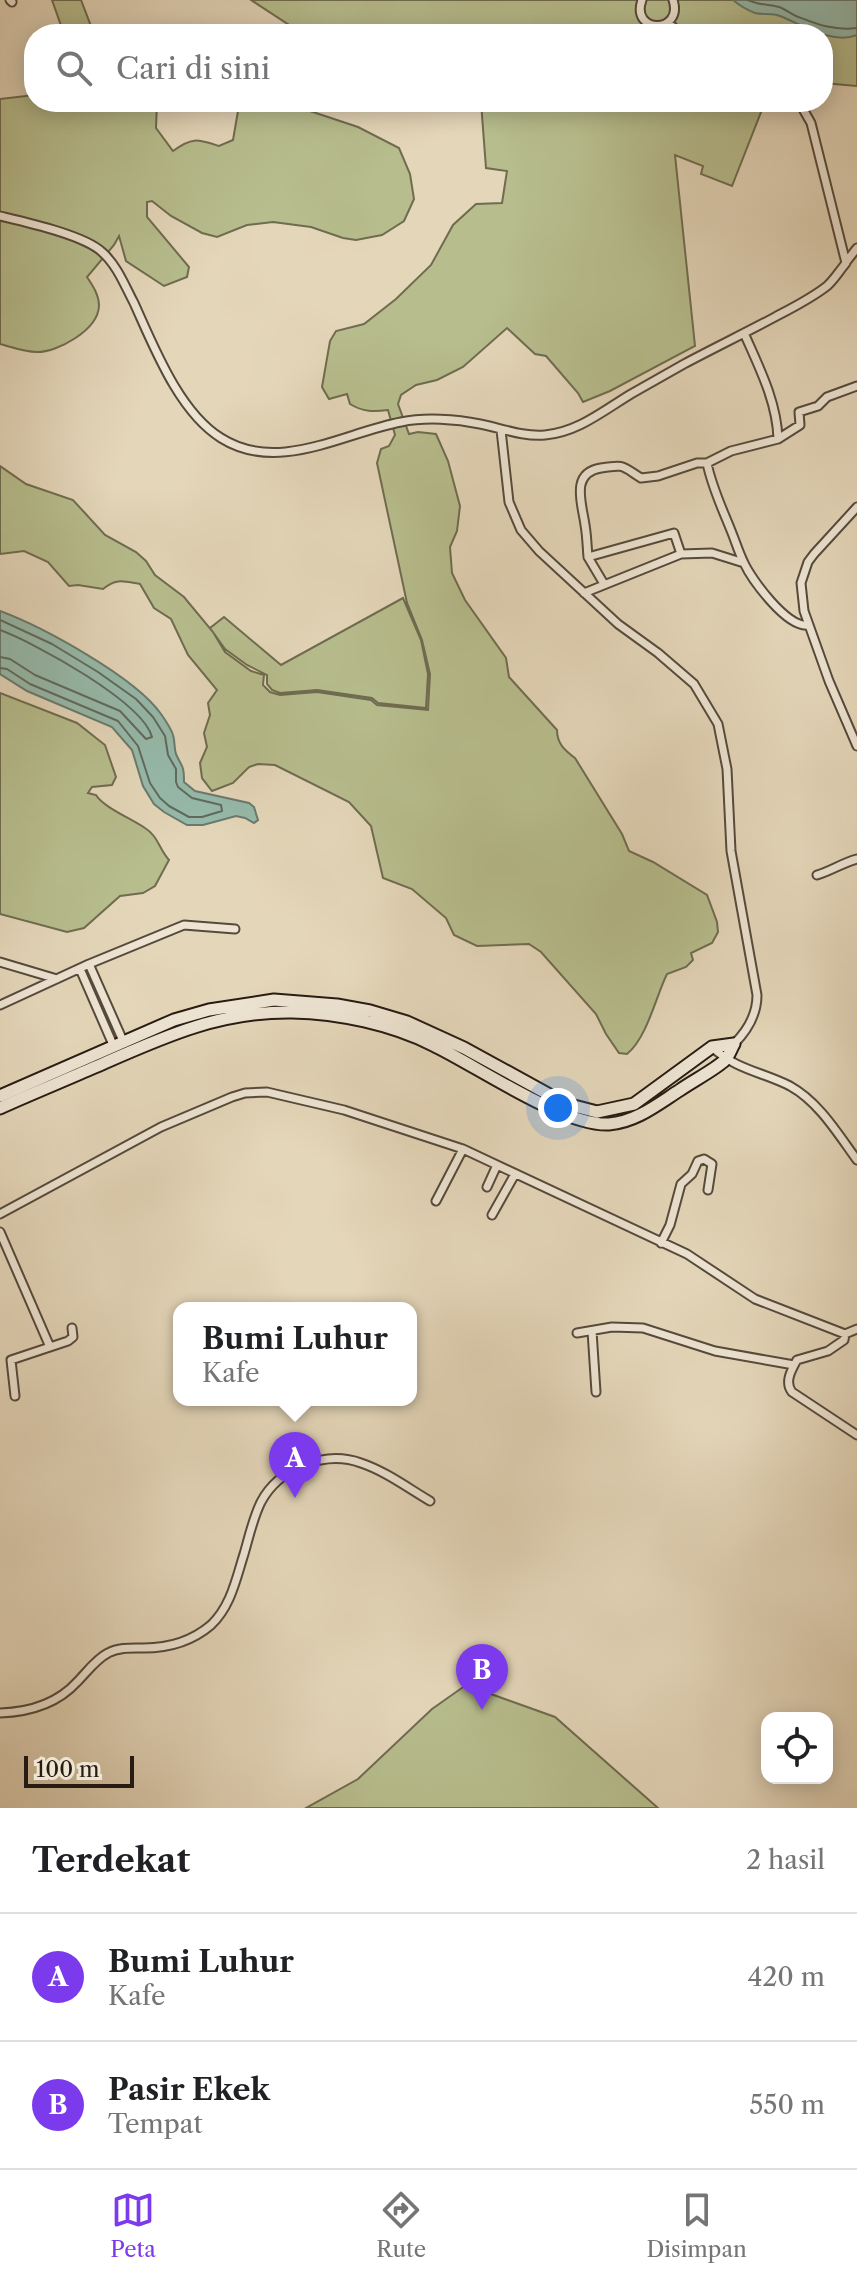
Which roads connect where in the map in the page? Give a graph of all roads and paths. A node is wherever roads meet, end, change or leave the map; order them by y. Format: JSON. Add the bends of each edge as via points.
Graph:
{"nodes":[{"id":1,"x":642,"y":0,"type":"edge"},
{"id":2,"x":673,"y":0,"type":"edge"},
{"id":3,"x":668,"y":22,"type":"joint"},
{"id":4,"x":653,"y":24,"type":"edge"},
{"id":5,"x":662,"y":24,"type":"edge"},
{"id":6,"x":805,"y":112,"type":"edge"},
{"id":7,"x":0,"y":216,"type":"edge"},
{"id":8,"x":857,"y":248,"type":"edge"},
{"id":9,"x":846,"y":263,"type":"junction"},
{"id":10,"x":744,"y":333,"type":"junction"},
{"id":11,"x":857,"y":386,"type":"edge"},
{"id":12,"x":501,"y":430,"type":"junction"},
{"id":13,"x":778,"y":439,"type":"junction"},
{"id":14,"x":707,"y":463,"type":"junction"},
{"id":15,"x":857,"y":507,"type":"edge"},
{"id":16,"x":681,"y":554,"type":"junction"},
{"id":17,"x":588,"y":557,"type":"junction"},
{"id":18,"x":744,"y":563,"type":"junction"},
{"id":19,"x":604,"y":584,"type":"junction"},
{"id":20,"x":584,"y":593,"type":"junction"},
{"id":21,"x":808,"y":625,"type":"junction"},
{"id":22,"x":857,"y":746,"type":"edge"},
{"id":23,"x":857,"y":859,"type":"edge"},
{"id":24,"x":817,"y":875,"type":"dead end"},
{"id":25,"x":235,"y":929,"type":"dead end"},
{"id":26,"x":0,"y":962,"type":"edge"},
{"id":27,"x":89,"y":964,"type":"junction"},
{"id":28,"x":80,"y":969,"type":"junction"},
{"id":29,"x":57,"y":979,"type":"junction"},
{"id":30,"x":0,"y":1005,"type":"edge"},
{"id":31,"x":734,"y":1044,"type":"junction"},
{"id":32,"x":119,"y":1045,"type":"junction"},
{"id":33,"x":712,"y":1047,"type":"junction"},
{"id":34,"x":461,"y":1052,"type":"junction"},
{"id":35,"x":725,"y":1060,"type":"junction"},
{"id":36,"x":2,"y":1101,"type":"edge"},
{"id":37,"x":463,"y":1149,"type":"junction"},
{"id":38,"x":857,"y":1160,"type":"edge"},
{"id":39,"x":497,"y":1165,"type":"junction"},
{"id":40,"x":515,"y":1174,"type":"junction"},
{"id":41,"x":487,"y":1187,"type":"dead end"},
{"id":42,"x":708,"y":1190,"type":"dead end"},
{"id":43,"x":436,"y":1201,"type":"dead end"},
{"id":44,"x":0,"y":1214,"type":"edge"},
{"id":45,"x":492,"y":1215,"type":"dead end"},
{"id":46,"x":0,"y":1232,"type":"edge"},
{"id":47,"x":661,"y":1243,"type":"junction"},
{"id":48,"x":72,"y":1328,"type":"dead end"},
{"id":49,"x":857,"y":1329,"type":"edge"},
{"id":50,"x":592,"y":1331,"type":"junction"},
{"id":51,"x":577,"y":1333,"type":"dead end"},
{"id":52,"x":845,"y":1334,"type":"junction"},
{"id":53,"x":50,"y":1347,"type":"junction"},
{"id":54,"x":794,"y":1365,"type":"junction"},
{"id":55,"x":596,"y":1392,"type":"dead end"},
{"id":56,"x":15,"y":1396,"type":"dead end"},
{"id":57,"x":857,"y":1435,"type":"edge"},
{"id":58,"x":430,"y":1501,"type":"dead end"},
{"id":59,"x":0,"y":1713,"type":"edge"}],
"edges":[{"from":1,"to":4,"type":"street","via":[[640,12]]},
{"from":2,"to":3,"type":"street","via":[[675,11]]},
{"from":3,"to":5,"type":"street"},
{"from":6,"to":9,"type":"street"},
{"from":7,"to":12,"type":"street","via":[[100,250],[118,273],[189,409],[220,438],[237,446],[283,453],[417,420],[477,423]]},
{"from":8,"to":9,"type":"street"},
{"from":9,"to":10,"type":"street","via":[[827,285]]},
{"from":10,"to":12,"type":"street","via":[[571,430],[543,435]]},
{"from":10,"to":13,"type":"street","via":[[767,386]]},
{"from":11,"to":13,"type":"street","via":[[799,412],[800,425]]},
{"from":12,"to":20,"type":"street","via":[[509,502],[521,530]]},
{"from":13,"to":14,"type":"street"},
{"from":14,"to":17,"type":"street","via":[[641,478],[621,465],[586,472],[580,496]]},
{"from":14,"to":18,"type":"street"},
{"from":15,"to":21,"type":"street","via":[[803,574]]},
{"from":16,"to":17,"type":"street","via":[[672,533]]},
{"from":16,"to":18,"type":"street","via":[[712,553]]},
{"from":16,"to":19,"type":"street"},
{"from":17,"to":19,"type":"street"},
{"from":18,"to":21,"type":"street","via":[[774,606],[796,623]]},
{"from":19,"to":20,"type":"street"},
{"from":20,"to":31,"type":"street","via":[[694,684],[718,724],[727,769],[731,851],[757,995],[752,1020]]},
{"from":21,"to":22,"type":"street"},
{"from":23,"to":24,"type":"street"},
{"from":25,"to":27,"type":"street","via":[[184,925]]},
{"from":26,"to":29,"type":"street"},
{"from":27,"to":28,"type":"street"},
{"from":27,"to":32,"type":"street"},
{"from":28,"to":29,"type":"street"},
{"from":28,"to":32,"type":"street"},
{"from":29,"to":30,"type":"street"},
{"from":31,"to":33,"type":"main road"},
{"from":31,"to":35,"type":"main road"},
{"from":32,"to":34,"type":"main road","via":[[174,1020],[274,1000],[370,1011],[407,1022]]},
{"from":32,"to":36,"type":"main road"},
{"from":33,"to":34,"type":"main road","via":[[634,1104],[597,1112],[557,1099]]},
{"from":33,"to":35,"type":"street"},
{"from":34,"to":35,"type":"main road","via":[[565,1114],[611,1124],[647,1112]]},
{"from":34,"to":36,"type":"main road","via":[[363,1021],[294,1012],[242,1014],[187,1028]]},
{"from":35,"to":38,"type":"street","via":[[792,1087],[820,1110]]},
{"from":37,"to":39,"type":"street"},
{"from":37,"to":43,"type":"street"},
{"from":37,"to":44,"type":"street","via":[[333,1106],[257,1091],[161,1127]]},
{"from":39,"to":40,"type":"street"},
{"from":39,"to":41,"type":"street"},
{"from":40,"to":45,"type":"street"},
{"from":40,"to":47,"type":"street"},
{"from":42,"to":47,"type":"street","via":[[712,1164],[704,1159],[681,1184]]},
{"from":46,"to":53,"type":"street"},
{"from":47,"to":52,"type":"street","via":[[755,1299]]},
{"from":48,"to":53,"type":"street","via":[[71,1340]]},
{"from":49,"to":52,"type":"street"},
{"from":50,"to":51,"type":"street"},
{"from":50,"to":54,"type":"street","via":[[643,1328],[715,1351]]},
{"from":50,"to":55,"type":"street"},
{"from":52,"to":54,"type":"street","via":[[838,1346]]},
{"from":53,"to":56,"type":"street","via":[[11,1360]]},
{"from":54,"to":57,"type":"street","via":[[789,1389]]},
{"from":58,"to":59,"type":"street","via":[[361,1462],[336,1457],[305,1464],[288,1473],[262,1501],[227,1604],[204,1630],[172,1646],[110,1652],[52,1701]]}]}
